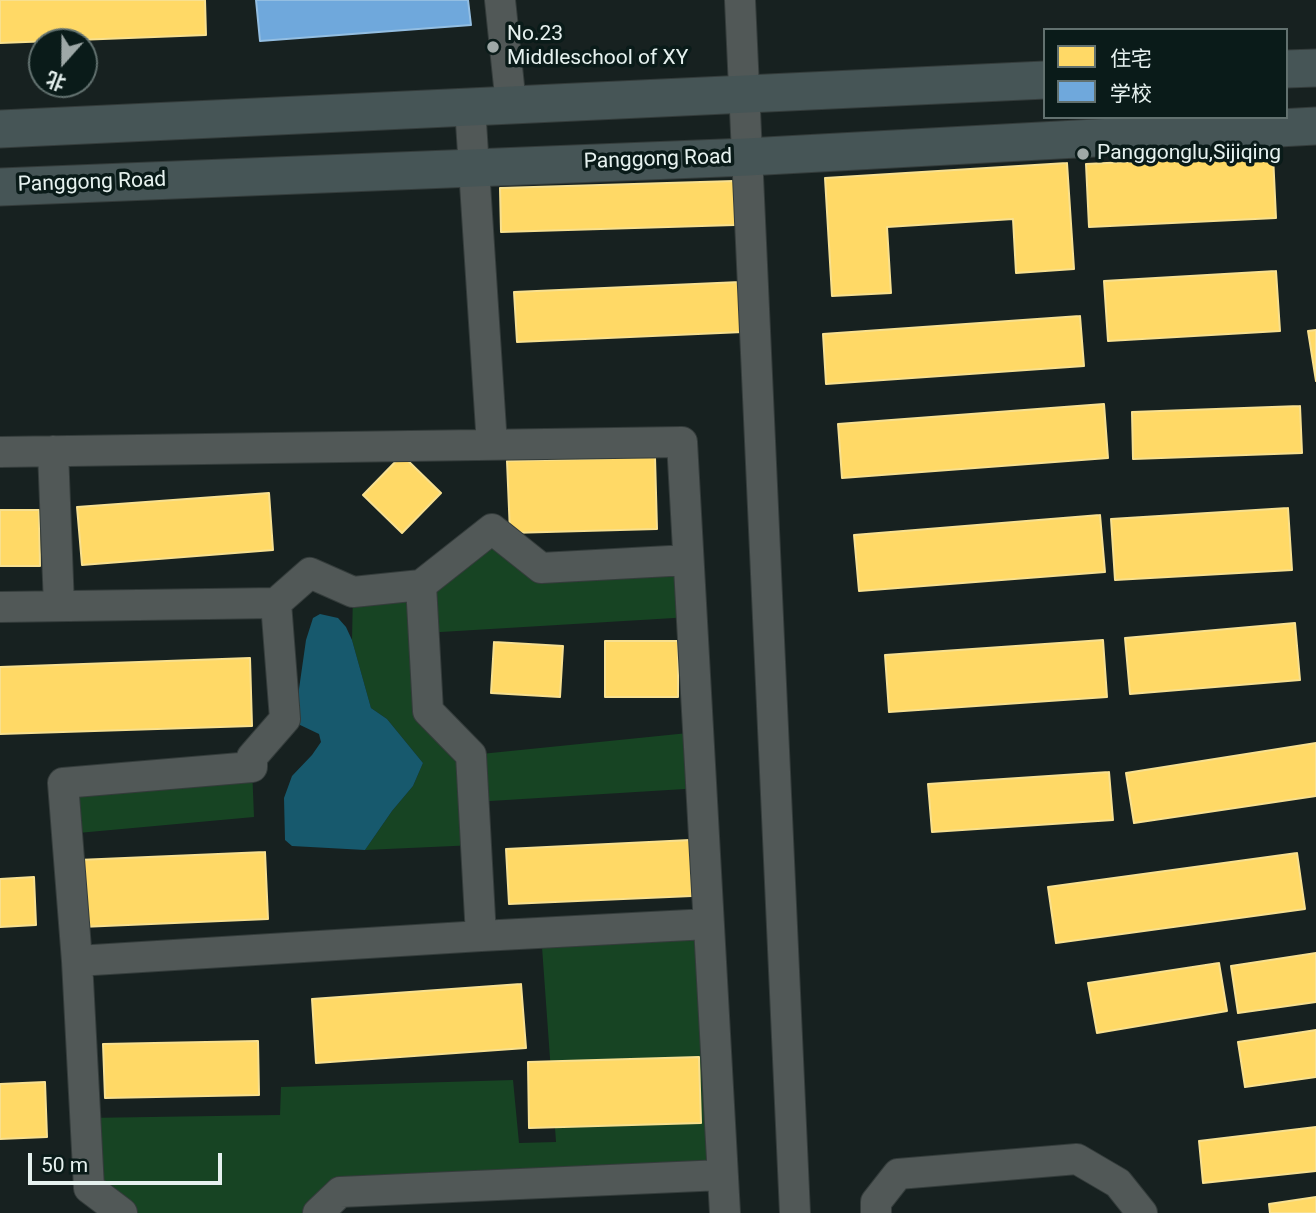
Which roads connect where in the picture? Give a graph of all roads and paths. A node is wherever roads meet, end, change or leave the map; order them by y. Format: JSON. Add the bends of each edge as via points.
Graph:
{"nodes":[{"id":1,"x":500,"y":0,"type":"edge"},
{"id":2,"x":740,"y":0,"type":"edge"},
{"id":3,"x":1316,"y":68,"type":"edge"},
{"id":4,"x":1288,"y":69,"type":"edge"},
{"id":5,"x":1043,"y":80,"type":"edge"},
{"id":6,"x":744,"y":94,"type":"junction"},
{"id":7,"x":510,"y":105,"type":"junction"},
{"id":8,"x":470,"y":107,"type":"junction"},
{"id":9,"x":1316,"y":126,"type":"edge"},
{"id":10,"x":0,"y":129,"type":"edge"},
{"id":11,"x":747,"y":157,"type":"junction"},
{"id":12,"x":474,"y":167,"type":"junction"},
{"id":13,"x":0,"y":187,"type":"edge"},
{"id":14,"x":492,"y":445,"type":"junction"},
{"id":15,"x":53,"y":451,"type":"junction"},
{"id":16,"x":0,"y":452,"type":"edge"},
{"id":17,"x":688,"y":560,"type":"junction"},
{"id":18,"x":421,"y":585,"type":"junction"},
{"id":19,"x":276,"y":603,"type":"junction"},
{"id":20,"x":59,"y":606,"type":"junction"},
{"id":21,"x":0,"y":607,"type":"edge"},
{"id":22,"x":708,"y":923,"type":"junction"},
{"id":23,"x":481,"y":936,"type":"junction"},
{"id":24,"x":77,"y":961,"type":"junction"},
{"id":25,"x":722,"y":1175,"type":"junction"},
{"id":26,"x":122,"y":1213,"type":"edge"},
{"id":27,"x":318,"y":1213,"type":"edge"},
{"id":28,"x":724,"y":1213,"type":"edge"},
{"id":29,"x":795,"y":1213,"type":"edge"},
{"id":30,"x":876,"y":1213,"type":"edge"},
{"id":31,"x":1142,"y":1213,"type":"edge"}],
"edges":[{"from":1,"to":7,"type":"street"},
{"from":2,"to":6,"type":"street"},
{"from":3,"to":4,"type":"main road"},
{"from":5,"to":6,"type":"main road"},
{"from":6,"to":7,"type":"main road"},
{"from":6,"to":11,"type":"street"},
{"from":7,"to":8,"type":"main road"},
{"from":8,"to":10,"type":"main road"},
{"from":8,"to":12,"type":"street"},
{"from":9,"to":11,"type":"main road","name":"Panggong Road"},
{"from":11,"to":12,"type":"main road","name":"Panggong Road"},
{"from":11,"to":29,"type":"street"},
{"from":12,"to":13,"type":"main road","name":"Panggong Road"},
{"from":12,"to":14,"type":"street"},
{"from":14,"to":15,"type":"street"},
{"from":14,"to":17,"type":"street","via":[[682,442]]},
{"from":15,"to":16,"type":"street"},
{"from":15,"to":20,"type":"street"},
{"from":17,"to":18,"type":"street","via":[[541,568],[492,529]]},
{"from":17,"to":22,"type":"street"},
{"from":18,"to":19,"type":"street","via":[[353,592],[310,572]]},
{"from":18,"to":23,"type":"street","via":[[428,711],[471,755]]},
{"from":19,"to":20,"type":"street"},
{"from":19,"to":24,"type":"street","via":[[285,719],[252,757],[253,767],[63,783]]},
{"from":20,"to":21,"type":"street"},
{"from":22,"to":23,"type":"street"},
{"from":22,"to":25,"type":"street"},
{"from":23,"to":24,"type":"street"},
{"from":24,"to":26,"type":"street","via":[[89,1188]]},
{"from":25,"to":27,"type":"street","via":[[340,1192]]},
{"from":25,"to":28,"type":"street"},
{"from":30,"to":31,"type":"street","via":[[876,1202],[898,1174],[1077,1159],[1118,1182]]}]}
